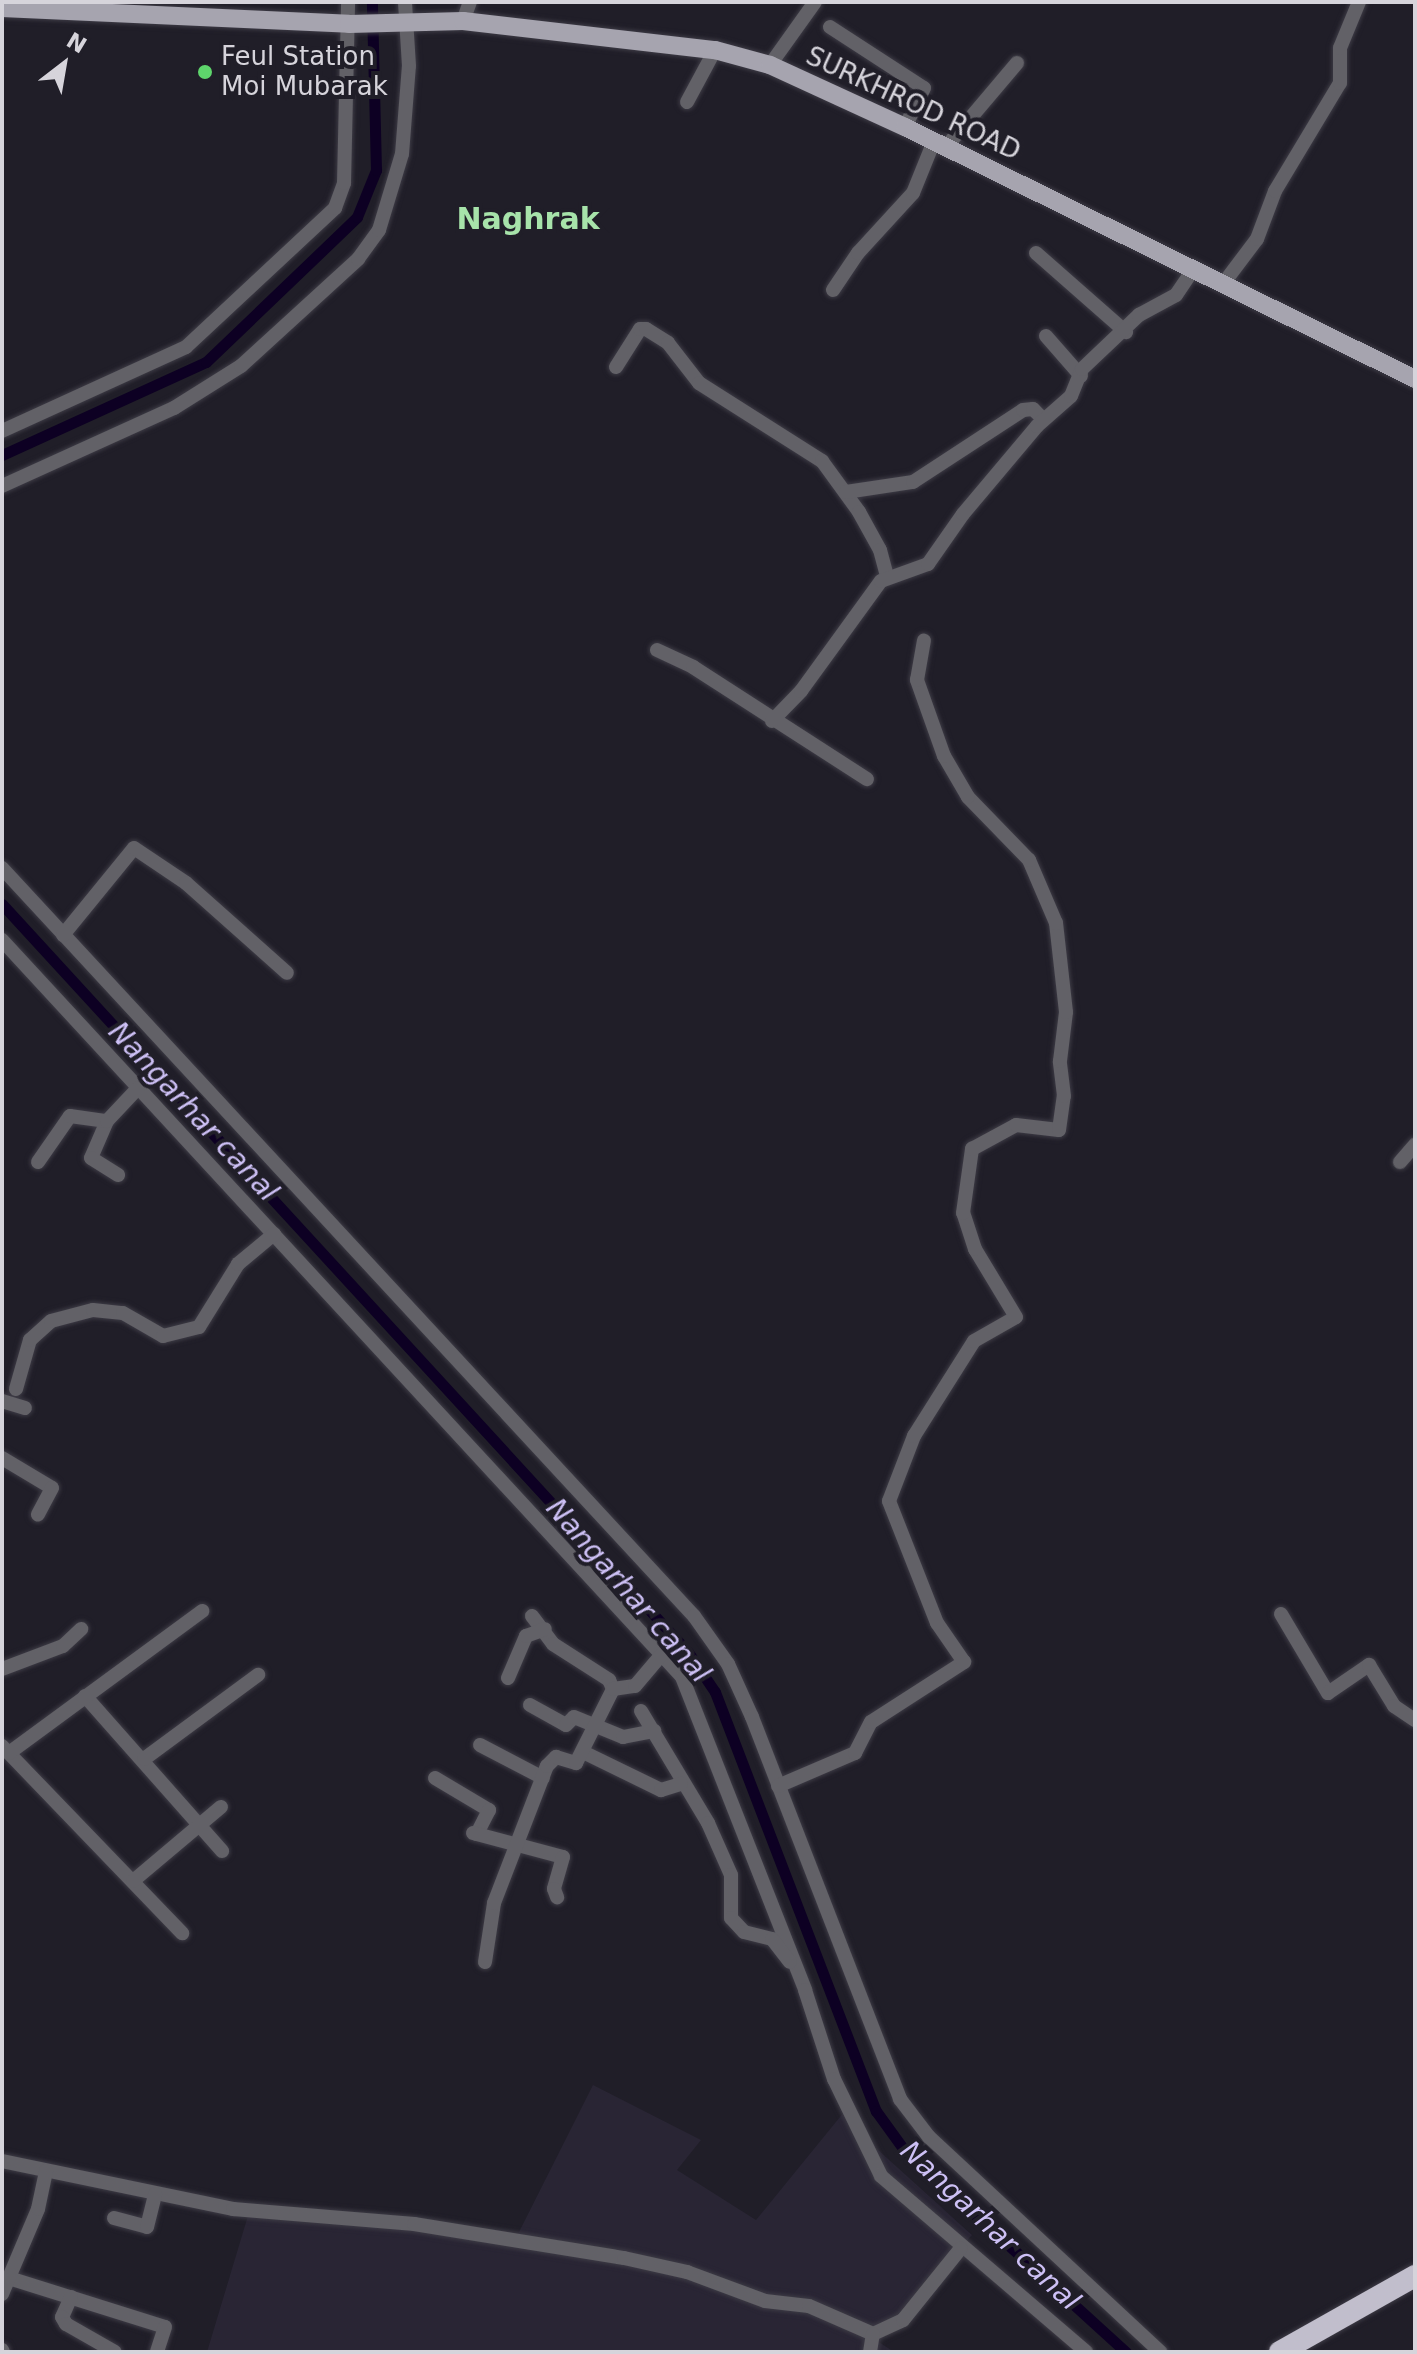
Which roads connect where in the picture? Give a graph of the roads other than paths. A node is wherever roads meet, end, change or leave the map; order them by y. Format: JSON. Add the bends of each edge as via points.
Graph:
{"nodes":[{"id":1,"x":348,"y":2,"type":"edge"},
{"id":2,"x":405,"y":2,"type":"edge"},
{"id":3,"x":470,"y":2,"type":"edge"},
{"id":4,"x":815,"y":2,"type":"edge"},
{"id":5,"x":1359,"y":2,"type":"edge"},
{"id":6,"x":2,"y":8,"type":"edge"},
{"id":7,"x":463,"y":21,"type":"junction"},
{"id":8,"x":349,"y":24,"type":"junction"},
{"id":9,"x":406,"y":24,"type":"junction"},
{"id":10,"x":830,"y":27,"type":"dead end"},
{"id":11,"x":715,"y":50,"type":"junction"},
{"id":12,"x":1017,"y":63,"type":"dead end"},
{"id":13,"x":770,"y":65,"type":"junction"},
{"id":14,"x":687,"y":102,"type":"dead end"},
{"id":15,"x":905,"y":127,"type":"junction"},
{"id":16,"x":940,"y":144,"type":"junction"},
{"id":17,"x":1036,"y":253,"type":"dead end"},
{"id":18,"x":1193,"y":270,"type":"junction"},
{"id":19,"x":1223,"y":284,"type":"junction"},
{"id":20,"x":833,"y":290,"type":"dead end"},
{"id":21,"x":1126,"y":332,"type":"junction"},
{"id":22,"x":1046,"y":336,"type":"dead end"},
{"id":23,"x":616,"y":367,"type":"dead end"},
{"id":24,"x":1081,"y":376,"type":"junction"},
{"id":25,"x":1415,"y":379,"type":"edge"},
{"id":26,"x":1043,"y":419,"type":"junction"},
{"id":27,"x":2,"y":431,"type":"edge"},
{"id":28,"x":2,"y":486,"type":"edge"},
{"id":29,"x":846,"y":492,"type":"junction"},
{"id":30,"x":887,"y":577,"type":"junction"},
{"id":31,"x":924,"y":641,"type":"dead end"},
{"id":32,"x":657,"y":650,"type":"dead end"},
{"id":33,"x":772,"y":721,"type":"junction"},
{"id":34,"x":867,"y":779,"type":"dead end"},
{"id":35,"x":2,"y":868,"type":"edge"},
{"id":36,"x":63,"y":935,"type":"junction"},
{"id":37,"x":2,"y":940,"type":"edge"},
{"id":38,"x":287,"y":973,"type":"dead end"},
{"id":39,"x":138,"y":1088,"type":"junction"},
{"id":40,"x":107,"y":1121,"type":"junction"},
{"id":41,"x":1415,"y":1145,"type":"edge"},
{"id":42,"x":38,"y":1162,"type":"dead end"},
{"id":43,"x":1400,"y":1162,"type":"dead end"},
{"id":44,"x":118,"y":1175,"type":"dead end"},
{"id":45,"x":274,"y":1234,"type":"junction"},
{"id":46,"x":16,"y":1389,"type":"dead end"},
{"id":47,"x":2,"y":1401,"type":"edge"},
{"id":48,"x":25,"y":1408,"type":"dead end"},
{"id":49,"x":2,"y":1458,"type":"edge"},
{"id":50,"x":38,"y":1514,"type":"dead end"},
{"id":51,"x":202,"y":1611,"type":"dead end"},
{"id":52,"x":1281,"y":1614,"type":"dead end"},
{"id":53,"x":532,"y":1616,"type":"dead end"},
{"id":54,"x":81,"y":1629,"type":"dead end"},
{"id":55,"x":545,"y":1629,"type":"junction"},
{"id":56,"x":662,"y":1654,"type":"junction"},
{"id":57,"x":2,"y":1669,"type":"edge"},
{"id":58,"x":258,"y":1675,"type":"dead end"},
{"id":59,"x":508,"y":1678,"type":"dead end"},
{"id":60,"x":613,"y":1689,"type":"junction"},
{"id":61,"x":85,"y":1696,"type":"junction"},
{"id":62,"x":530,"y":1705,"type":"dead end"},
{"id":63,"x":641,"y":1711,"type":"dead end"},
{"id":64,"x":1415,"y":1720,"type":"edge"},
{"id":65,"x":595,"y":1723,"type":"junction"},
{"id":66,"x":566,"y":1725,"type":"junction"},
{"id":67,"x":654,"y":1731,"type":"junction"},
{"id":68,"x":480,"y":1745,"type":"dead end"},
{"id":69,"x":585,"y":1746,"type":"junction"},
{"id":70,"x":5,"y":1750,"type":"edge"},
{"id":71,"x":144,"y":1759,"type":"junction"},
{"id":72,"x":435,"y":1778,"type":"dead end"},
{"id":73,"x":543,"y":1778,"type":"junction"},
{"id":74,"x":681,"y":1784,"type":"junction"},
{"id":75,"x":778,"y":1786,"type":"junction"},
{"id":76,"x":221,"y":1807,"type":"dead end"},
{"id":77,"x":199,"y":1825,"type":"junction"},
{"id":78,"x":516,"y":1848,"type":"junction"},
{"id":79,"x":222,"y":1851,"type":"dead end"},
{"id":80,"x":133,"y":1881,"type":"junction"},
{"id":81,"x":557,"y":1897,"type":"dead end"},
{"id":82,"x":182,"y":1933,"type":"dead end"},
{"id":83,"x":485,"y":1962,"type":"dead end"},
{"id":84,"x":799,"y":1974,"type":"junction"},
{"id":85,"x":2,"y":2161,"type":"edge"},
{"id":86,"x":46,"y":2171,"type":"junction"},
{"id":87,"x":155,"y":2194,"type":"junction"},
{"id":88,"x":114,"y":2218,"type":"dead end"},
{"id":89,"x":961,"y":2248,"type":"junction"},
{"id":90,"x":1415,"y":2276,"type":"edge"},
{"id":91,"x":7,"y":2283,"type":"edge"},
{"id":92,"x":71,"y":2297,"type":"junction"},
{"id":93,"x":873,"y":2334,"type":"junction"},
{"id":94,"x":115,"y":2352,"type":"edge"},
{"id":95,"x":157,"y":2352,"type":"edge"},
{"id":96,"x":870,"y":2352,"type":"edge"},
{"id":97,"x":1086,"y":2352,"type":"edge"},
{"id":98,"x":1160,"y":2352,"type":"edge"},
{"id":99,"x":1280,"y":2352,"type":"edge"}],
"edges":[{"from":1,"to":8,"type":"street"},
{"from":2,"to":9,"type":"street"},
{"from":3,"to":7,"type":"street"},
{"from":4,"to":13,"type":"street"},
{"from":5,"to":19,"type":"street","via":[[1340,48],[1340,83],[1275,191],[1257,239]]},
{"from":6,"to":8,"type":"main road","name":"SURKHROD ROAD"},
{"from":7,"to":9,"type":"main road","name":"SURKHROD ROAD"},
{"from":7,"to":11,"type":"main road","name":"SURKHROD ROAD"},
{"from":8,"to":9,"type":"main road","name":"SURKHROD ROAD"},
{"from":8,"to":27,"type":"street","via":[[344,183],[335,208],[186,347]]},
{"from":9,"to":28,"type":"street","via":[[409,66],[402,154],[379,230],[358,259],[241,366],[174,408]]},
{"from":10,"to":15,"type":"street","via":[[924,88]]},
{"from":11,"to":13,"type":"main road","name":"SURKHROD ROAD"},
{"from":11,"to":14,"type":"street"},
{"from":12,"to":16,"type":"street"},
{"from":13,"to":15,"type":"main road","name":"SURKHROD ROAD"},
{"from":15,"to":16,"type":"main road","name":"SURKHROD ROAD"},
{"from":16,"to":18,"type":"main road","name":"SURKHROD ROAD"},
{"from":16,"to":20,"type":"street","via":[[913,193],[858,253]]},
{"from":17,"to":21,"type":"street"},
{"from":18,"to":19,"type":"main road","name":"SURKHROD ROAD"},
{"from":18,"to":21,"type":"street","via":[[1176,295],[1139,315]]},
{"from":19,"to":25,"type":"main road","name":"SURKHROD ROAD"},
{"from":21,"to":24,"type":"street","via":[[1086,364]]},
{"from":22,"to":24,"type":"street"},
{"from":23,"to":29,"type":"street","via":[[640,329],[646,329],[668,343],[699,383],[802,446]]},
{"from":24,"to":26,"type":"street","via":[[1071,396]]},
{"from":26,"to":29,"type":"street","via":[[1033,409],[1023,410],[913,482]]},
{"from":26,"to":30,"type":"street","via":[[928,564]]},
{"from":29,"to":30,"type":"street","via":[[880,550]]},
{"from":30,"to":33,"type":"street"},
{"from":31,"to":75,"type":"street","via":[[917,680],[944,756],[968,797],[1029,860],[1056,923],[1066,1012],[1060,1061],[1064,1096],[1059,1130],[1016,1125],[972,1149],[963,1213],[975,1249],[1016,1317],[974,1341],[914,1436],[889,1501],[937,1623],[964,1662],[871,1722],[855,1753]]},
{"from":32,"to":33,"type":"street","via":[[693,667]]},
{"from":33,"to":34,"type":"street"},
{"from":35,"to":36,"type":"street"},
{"from":36,"to":38,"type":"street","via":[[134,848],[186,883]]},
{"from":36,"to":75,"type":"street","via":[[694,1616],[728,1664]]},
{"from":37,"to":39,"type":"street"},
{"from":39,"to":40,"type":"street"},
{"from":39,"to":45,"type":"street"},
{"from":40,"to":42,"type":"street","via":[[70,1116]]},
{"from":40,"to":44,"type":"street","via":[[91,1158]]},
{"from":41,"to":43,"type":"street"},
{"from":45,"to":46,"type":"street","via":[[238,1264],[199,1327],[163,1336],[123,1313],[93,1310],[51,1321],[30,1340]]},
{"from":45,"to":56,"type":"street"},
{"from":47,"to":48,"type":"street"},
{"from":49,"to":50,"type":"street","via":[[52,1488]]},
{"from":51,"to":61,"type":"street"},
{"from":52,"to":64,"type":"street","via":[[1328,1693],[1369,1665],[1394,1706]]},
{"from":53,"to":55,"type":"street"},
{"from":54,"to":57,"type":"street","via":[[63,1646]]},
{"from":55,"to":59,"type":"street","via":[[526,1636]]},
{"from":55,"to":60,"type":"street","via":[[553,1644],[609,1680]]},
{"from":56,"to":60,"type":"street","via":[[635,1686]]},
{"from":56,"to":84,"type":"street","via":[[682,1677],[707,1732]]},
{"from":58,"to":71,"type":"street"},
{"from":60,"to":65,"type":"street"},
{"from":61,"to":70,"type":"street"},
{"from":61,"to":71,"type":"street"},
{"from":62,"to":66,"type":"street"},
{"from":63,"to":67,"type":"street"},
{"from":65,"to":66,"type":"street","via":[[574,1717]]},
{"from":65,"to":67,"type":"street","via":[[623,1737]]},
{"from":65,"to":69,"type":"street"},
{"from":66,"to":69,"type":"street"},
{"from":67,"to":74,"type":"street"},
{"from":68,"to":73,"type":"street"},
{"from":69,"to":73,"type":"street","via":[[576,1763],[556,1757]]},
{"from":69,"to":74,"type":"street","via":[[661,1790]]},
{"from":70,"to":80,"type":"street"},
{"from":71,"to":77,"type":"street"},
{"from":72,"to":78,"type":"street","via":[[489,1810],[475,1833]]},
{"from":73,"to":78,"type":"street"},
{"from":74,"to":84,"type":"street","via":[[708,1823],[731,1875],[731,1918],[744,1932],[772,1939]]},
{"from":75,"to":98,"type":"street","via":[[900,2099],[929,2137]]},
{"from":76,"to":77,"type":"street"},
{"from":77,"to":79,"type":"street"},
{"from":77,"to":80,"type":"street"},
{"from":78,"to":81,"type":"street","via":[[563,1857],[554,1889]]},
{"from":78,"to":83,"type":"street","via":[[494,1903]]},
{"from":80,"to":82,"type":"street"},
{"from":84,"to":89,"type":"street","via":[[834,2079],[881,2176]]},
{"from":85,"to":86,"type":"street"},
{"from":86,"to":87,"type":"street"},
{"from":86,"to":91,"type":"street","via":[[43,2194]]},
{"from":87,"to":88,"type":"street","via":[[147,2227]]},
{"from":87,"to":93,"type":"street","via":[[233,2209],[414,2224],[624,2258],[687,2272],[765,2301],[809,2306]]},
{"from":89,"to":93,"type":"street","via":[[903,2320]]},
{"from":89,"to":97,"type":"street"},
{"from":90,"to":99,"type":"highway"},
{"from":91,"to":92,"type":"street"},
{"from":92,"to":94,"type":"street","via":[[62,2317],[66,2324]]},
{"from":92,"to":95,"type":"street","via":[[165,2327]]},
{"from":93,"to":96,"type":"street"}]}
